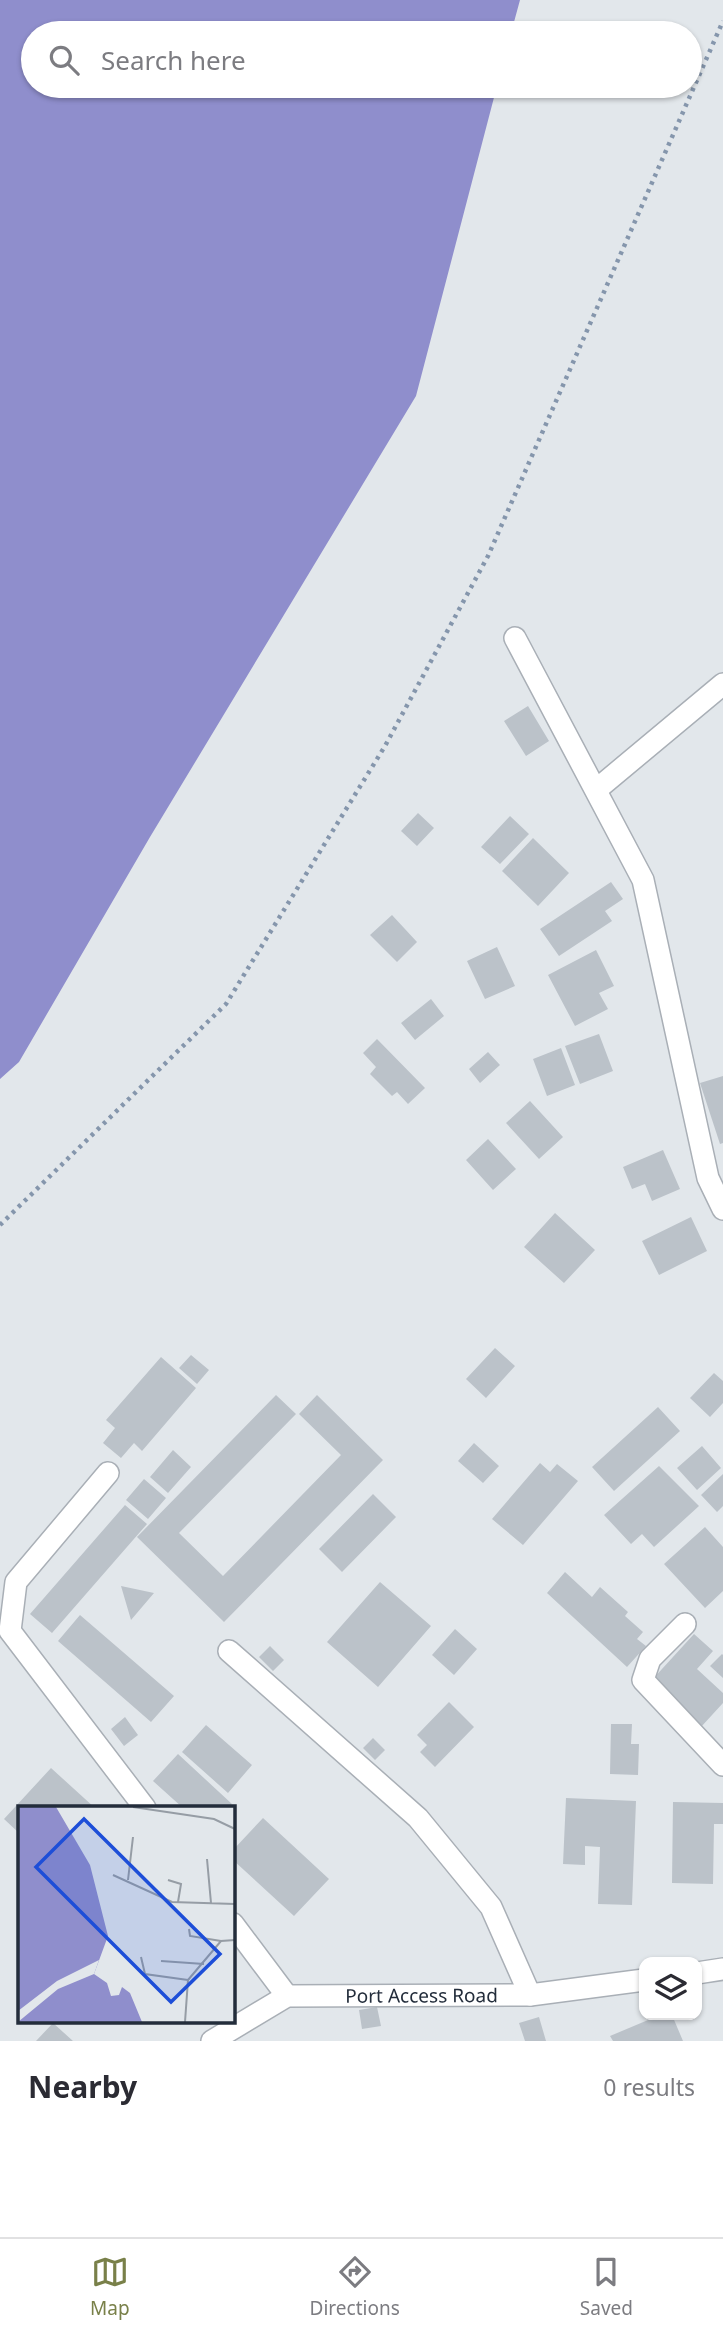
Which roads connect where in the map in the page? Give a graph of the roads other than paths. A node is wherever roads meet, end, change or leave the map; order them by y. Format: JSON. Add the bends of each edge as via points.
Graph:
{"nodes":[{"id":1,"x":515,"y":638,"type":"dead end"},
{"id":2,"x":723,"y":684,"type":"edge"},
{"id":3,"x":596,"y":790,"type":"junction"},
{"id":4,"x":715,"y":1174,"type":"edge"},
{"id":5,"x":723,"y":1209,"type":"edge"},
{"id":6,"x":108,"y":1473,"type":"dead end"},
{"id":7,"x":685,"y":1625,"type":"dead end"},
{"id":8,"x":229,"y":1651,"type":"dead end"},
{"id":9,"x":723,"y":1765,"type":"edge"},
{"id":10,"x":143,"y":1806,"type":"edge"},
{"id":11,"x":234,"y":1925,"type":"edge"},
{"id":12,"x":723,"y":1969,"type":"edge"},
{"id":13,"x":702,"y":1972,"type":"edge"},
{"id":14,"x":639,"y":1981,"type":"edge"},
{"id":15,"x":530,"y":1995,"type":"junction"},
{"id":16,"x":287,"y":1996,"type":"junction"},
{"id":17,"x":212,"y":2041,"type":"edge"}],
"edges":[{"from":1,"to":3,"type":"street"},
{"from":2,"to":3,"type":"street"},
{"from":3,"to":4,"type":"street","via":[[643,880]]},
{"from":4,"to":5,"type":"street"},
{"from":6,"to":10,"type":"street","via":[[16,1583],[10,1631]]},
{"from":7,"to":9,"type":"street","via":[[650,1659],[643,1680]]},
{"from":8,"to":15,"type":"street","via":[[418,1818],[491,1907]]},
{"from":11,"to":16,"type":"street"},
{"from":12,"to":13,"type":"street"},
{"from":14,"to":15,"type":"street","name":"Port Access Road"},
{"from":15,"to":16,"type":"street","name":"Port Access Road"},
{"from":16,"to":17,"type":"street"}]}
